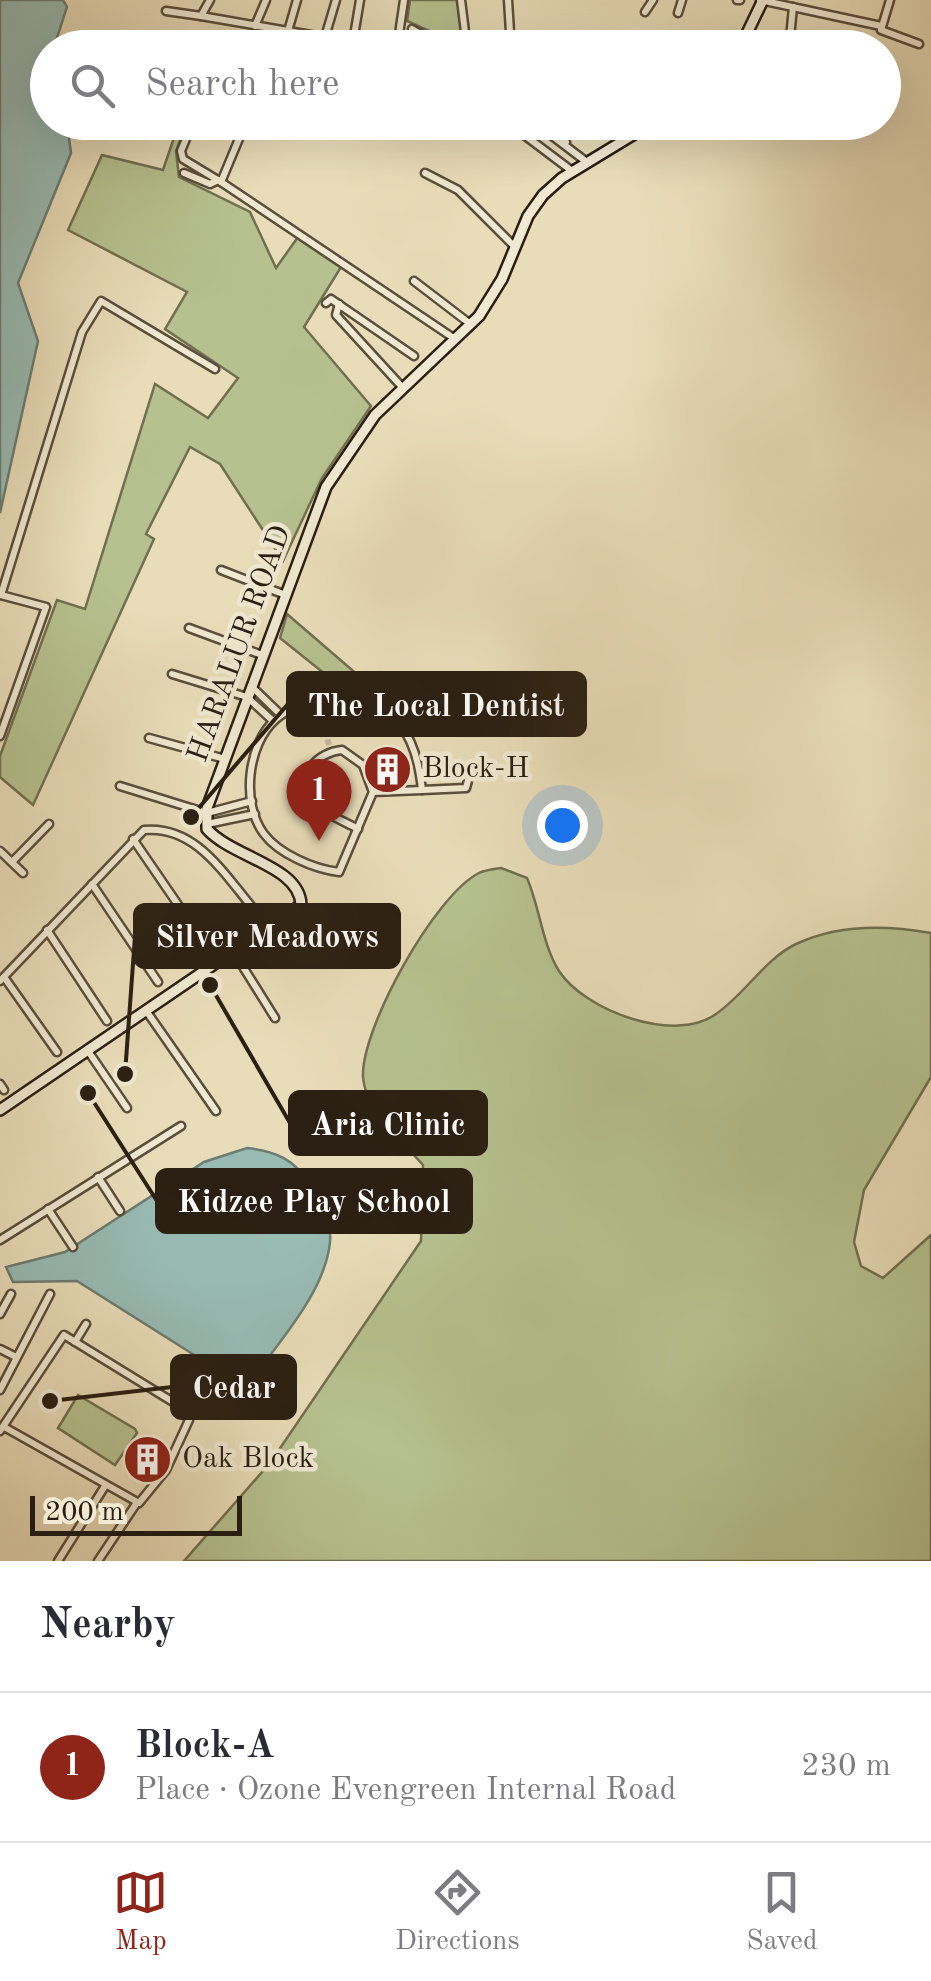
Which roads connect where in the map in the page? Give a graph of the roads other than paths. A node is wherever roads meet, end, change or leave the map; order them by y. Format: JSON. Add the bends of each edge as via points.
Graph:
{"nodes":[{"id":1,"x":210,"y":0,"type":"edge"},
{"id":2,"x":266,"y":0,"type":"edge"},
{"id":3,"x":297,"y":0,"type":"edge"},
{"id":4,"x":336,"y":0,"type":"edge"},
{"id":5,"x":360,"y":0,"type":"edge"},
{"id":6,"x":404,"y":0,"type":"edge"},
{"id":7,"x":461,"y":0,"type":"edge"},
{"id":8,"x":508,"y":0,"type":"edge"},
{"id":9,"x":653,"y":0,"type":"edge"},
{"id":10,"x":682,"y":0,"type":"edge"},
{"id":11,"x":762,"y":0,"type":"edge"},
{"id":12,"x":890,"y":0,"type":"edge"},
{"id":13,"x":793,"y":7,"type":"junction"},
{"id":14,"x":166,"y":12,"type":"dead end"},
{"id":15,"x":645,"y":12,"type":"dead end"},
{"id":16,"x":678,"y":13,"type":"dead end"},
{"id":17,"x":201,"y":16,"type":"junction"},
{"id":18,"x":255,"y":26,"type":"junction"},
{"id":19,"x":881,"y":26,"type":"junction"},
{"id":20,"x":281,"y":30,"type":"edge"},
{"id":21,"x":288,"y":30,"type":"edge"},
{"id":22,"x":328,"y":30,"type":"edge"},
{"id":23,"x":355,"y":30,"type":"edge"},
{"id":24,"x":400,"y":30,"type":"edge"},
{"id":25,"x":465,"y":30,"type":"edge"},
{"id":26,"x":510,"y":30,"type":"edge"},
{"id":27,"x":748,"y":30,"type":"edge"},
{"id":28,"x":791,"y":30,"type":"edge"},
{"id":29,"x":887,"y":30,"type":"edge"},
{"id":30,"x":901,"y":39,"type":"edge"},
{"id":31,"x":919,"y":44,"type":"dead end"},
{"id":32,"x":187,"y":140,"type":"edge"},
{"id":33,"x":238,"y":140,"type":"edge"},
{"id":34,"x":531,"y":140,"type":"edge"},
{"id":35,"x":561,"y":140,"type":"edge"},
{"id":36,"x":564,"y":140,"type":"edge"},
{"id":37,"x":625,"y":140,"type":"edge"},
{"id":38,"x":566,"y":143,"type":"junction"},
{"id":39,"x":588,"y":163,"type":"junction"},
{"id":40,"x":573,"y":172,"type":"junction"},
{"id":41,"x":184,"y":173,"type":"dead end"},
{"id":42,"x":425,"y":174,"type":"dead end"},
{"id":43,"x":220,"y":181,"type":"junction"},
{"id":44,"x":514,"y":246,"type":"junction"},
{"id":45,"x":414,"y":281,"type":"dead end"},
{"id":46,"x":326,"y":303,"type":"dead end"},
{"id":47,"x":339,"y":304,"type":"junction"},
{"id":48,"x":469,"y":323,"type":"junction"},
{"id":49,"x":452,"y":337,"type":"junction"},
{"id":50,"x":414,"y":356,"type":"dead end"},
{"id":51,"x":214,"y":369,"type":"dead end"},
{"id":52,"x":402,"y":387,"type":"junction"},
{"id":53,"x":221,"y":570,"type":"dead end"},
{"id":54,"x":283,"y":594,"type":"junction"},
{"id":55,"x":1,"y":595,"type":"edge"},
{"id":56,"x":190,"y":628,"type":"dead end"},
{"id":57,"x":262,"y":655,"type":"junction"},
{"id":58,"x":172,"y":674,"type":"dead end"},
{"id":59,"x":249,"y":692,"type":"junction"},
{"id":60,"x":317,"y":700,"type":"junction"},
{"id":61,"x":320,"y":713,"type":"tunnel mouth"},
{"id":62,"x":281,"y":715,"type":"junction"},
{"id":63,"x":273,"y":721,"type":"junction"},
{"id":64,"x":0,"y":736,"type":"edge"},
{"id":65,"x":149,"y":738,"type":"dead end"},
{"id":66,"x":226,"y":759,"type":"junction"},
{"id":67,"x":420,"y":772,"type":"junction"},
{"id":68,"x":120,"y":786,"type":"dead end"},
{"id":69,"x":422,"y":790,"type":"junction"},
{"id":70,"x":373,"y":792,"type":"junction"},
{"id":71,"x":252,"y":801,"type":"junction"},
{"id":72,"x":254,"y":814,"type":"junction"},
{"id":73,"x":207,"y":819,"type":"junction"},
{"id":74,"x":49,"y":824,"type":"dead end"},
{"id":75,"x":358,"y":829,"type":"junction"},
{"id":76,"x":133,"y":840,"type":"junction"},
{"id":77,"x":0,"y":851,"type":"edge"},
{"id":78,"x":12,"y":862,"type":"junction"},
{"id":79,"x":24,"y":873,"type":"dead end"},
{"id":80,"x":92,"y":884,"type":"junction"},
{"id":81,"x":257,"y":912,"type":"dead end"},
{"id":82,"x":46,"y":930,"type":"junction"},
{"id":83,"x":207,"y":946,"type":"dead end"},
{"id":84,"x":235,"y":954,"type":"junction"},
{"id":85,"x":2,"y":979,"type":"edge"},
{"id":86,"x":158,"y":982,"type":"dead end"},
{"id":87,"x":147,"y":1012,"type":"junction"},
{"id":88,"x":275,"y":1018,"type":"dead end"},
{"id":89,"x":106,"y":1021,"type":"dead end"},
{"id":90,"x":56,"y":1052,"type":"dead end"},
{"id":91,"x":88,"y":1052,"type":"junction"},
{"id":92,"x":127,"y":1108,"type":"dead end"},
{"id":93,"x":0,"y":1110,"type":"edge"},
{"id":94,"x":216,"y":1110,"type":"dead end"},
{"id":95,"x":181,"y":1126,"type":"dead end"},
{"id":96,"x":98,"y":1178,"type":"junction"},
{"id":97,"x":48,"y":1209,"type":"junction"},
{"id":98,"x":120,"y":1211,"type":"dead end"},
{"id":99,"x":0,"y":1240,"type":"edge"},
{"id":100,"x":72,"y":1247,"type":"dead end"},
{"id":101,"x":11,"y":1294,"type":"dead end"},
{"id":102,"x":50,"y":1294,"type":"dead end"},
{"id":103,"x":0,"y":1314,"type":"edge"},
{"id":104,"x":86,"y":1324,"type":"dead end"},
{"id":105,"x":75,"y":1342,"type":"junction"},
{"id":106,"x":0,"y":1349,"type":"edge"},
{"id":107,"x":16,"y":1357,"type":"junction"},
{"id":108,"x":0,"y":1390,"type":"edge"},
{"id":109,"x":3,"y":1430,"type":"edge"},
{"id":110,"x":106,"y":1486,"type":"junction"},
{"id":111,"x":136,"y":1503,"type":"junction"},
{"id":112,"x":58,"y":1561,"type":"edge"},
{"id":113,"x":98,"y":1561,"type":"edge"}],
"edges":[{"from":1,"to":17,"type":"street"},
{"from":2,"to":18,"type":"street"},
{"from":3,"to":21,"type":"street"},
{"from":4,"to":22,"type":"street"},
{"from":5,"to":23,"type":"street"},
{"from":6,"to":24,"type":"street"},
{"from":7,"to":25,"type":"street"},
{"from":8,"to":26,"type":"street"},
{"from":9,"to":15,"type":"street"},
{"from":10,"to":16,"type":"street"},
{"from":11,"to":13,"type":"street"},
{"from":11,"to":27,"type":"street"},
{"from":12,"to":19,"type":"street"},
{"from":13,"to":19,"type":"street"},
{"from":13,"to":28,"type":"street"},
{"from":14,"to":17,"type":"street"},
{"from":17,"to":18,"type":"street"},
{"from":18,"to":20,"type":"street"},
{"from":19,"to":29,"type":"street"},
{"from":30,"to":31,"type":"street"},
{"from":32,"to":43,"type":"street","via":[[181,155],[188,166]]},
{"from":33,"to":43,"type":"street"},
{"from":34,"to":40,"type":"street"},
{"from":35,"to":38,"type":"street"},
{"from":36,"to":38,"type":"street"},
{"from":37,"to":39,"type":"street","name":"HARALUR ROAD"},
{"from":38,"to":39,"type":"street"},
{"from":39,"to":40,"type":"street","name":"HARALUR ROAD"},
{"from":40,"to":44,"type":"street","name":"HARALUR ROAD","via":[[535,204]]},
{"from":41,"to":43,"type":"street","via":[[210,184]]},
{"from":42,"to":44,"type":"street","via":[[458,190]]},
{"from":43,"to":49,"type":"street"},
{"from":44,"to":48,"type":"street","name":"HARALUR ROAD","via":[[492,297]]},
{"from":45,"to":48,"type":"street"},
{"from":46,"to":47,"type":"street","via":[[330,298]]},
{"from":47,"to":50,"type":"street"},
{"from":47,"to":52,"type":"street","via":[[336,315]]},
{"from":48,"to":49,"type":"street","name":"HARALUR ROAD"},
{"from":49,"to":52,"type":"street","name":"HARALUR ROAD"},
{"from":51,"to":55,"type":"street","via":[[101,301],[82,332]]},
{"from":52,"to":54,"type":"street","name":"HARALUR ROAD","via":[[326,487]]},
{"from":53,"to":54,"type":"street"},
{"from":54,"to":57,"type":"street","name":"HARALUR ROAD"},
{"from":55,"to":64,"type":"street","via":[[46,607]]},
{"from":56,"to":57,"type":"street"},
{"from":57,"to":59,"type":"street","name":"HARALUR ROAD"},
{"from":58,"to":59,"type":"street"},
{"from":59,"to":62,"type":"street"},
{"from":59,"to":63,"type":"street"},
{"from":59,"to":66,"type":"street","name":"HARALUR ROAD"},
{"from":60,"to":61,"type":"street"},
{"from":60,"to":62,"type":"street"},
{"from":60,"to":67,"type":"street","via":[[367,702],[389,714],[415,746]]},
{"from":62,"to":63,"type":"street"},
{"from":63,"to":71,"type":"street","via":[[256,750]]},
{"from":65,"to":66,"type":"street"},
{"from":66,"to":73,"type":"street","name":"HARALUR ROAD"},
{"from":67,"to":69,"type":"street"},
{"from":67,"to":69,"type":"street","via":[[470,773],[466,788]]},
{"from":68,"to":73,"type":"street"},
{"from":69,"to":70,"type":"street"},
{"from":70,"to":75,"type":"street"},
{"from":70,"to":75,"type":"street","via":[[353,755],[330,750],[309,768],[314,803]]},
{"from":71,"to":72,"type":"street"},
{"from":71,"to":73,"type":"street"},
{"from":72,"to":73,"type":"street"},
{"from":72,"to":75,"type":"street","via":[[283,851],[330,871],[343,869]]},
{"from":73,"to":84,"type":"street","via":[[221,844],[290,878],[300,892],[301,906]]},
{"from":74,"to":78,"type":"street"},
{"from":76,"to":80,"type":"street"},
{"from":76,"to":81,"type":"street","via":[[144,830],[162,828],[190,837]]},
{"from":76,"to":83,"type":"street"},
{"from":77,"to":78,"type":"street"},
{"from":78,"to":79,"type":"street"},
{"from":80,"to":82,"type":"street"},
{"from":80,"to":86,"type":"street"},
{"from":82,"to":85,"type":"street"},
{"from":82,"to":89,"type":"street"},
{"from":84,"to":87,"type":"street"},
{"from":84,"to":88,"type":"street"},
{"from":85,"to":90,"type":"street"},
{"from":87,"to":91,"type":"street"},
{"from":87,"to":94,"type":"street"},
{"from":91,"to":92,"type":"street"},
{"from":91,"to":93,"type":"street"},
{"from":95,"to":96,"type":"street"},
{"from":96,"to":97,"type":"street"},
{"from":96,"to":98,"type":"street"},
{"from":97,"to":99,"type":"street"},
{"from":97,"to":100,"type":"street"},
{"from":101,"to":103,"type":"street"},
{"from":102,"to":107,"type":"street"},
{"from":104,"to":105,"type":"street"},
{"from":105,"to":109,"type":"street","via":[[61,1337]]},
{"from":105,"to":111,"type":"street","via":[[188,1416],[166,1470]]},
{"from":106,"to":107,"type":"street"},
{"from":107,"to":108,"type":"street"},
{"from":109,"to":110,"type":"street"},
{"from":110,"to":111,"type":"street"},
{"from":110,"to":112,"type":"street"},
{"from":111,"to":113,"type":"street"}]}
